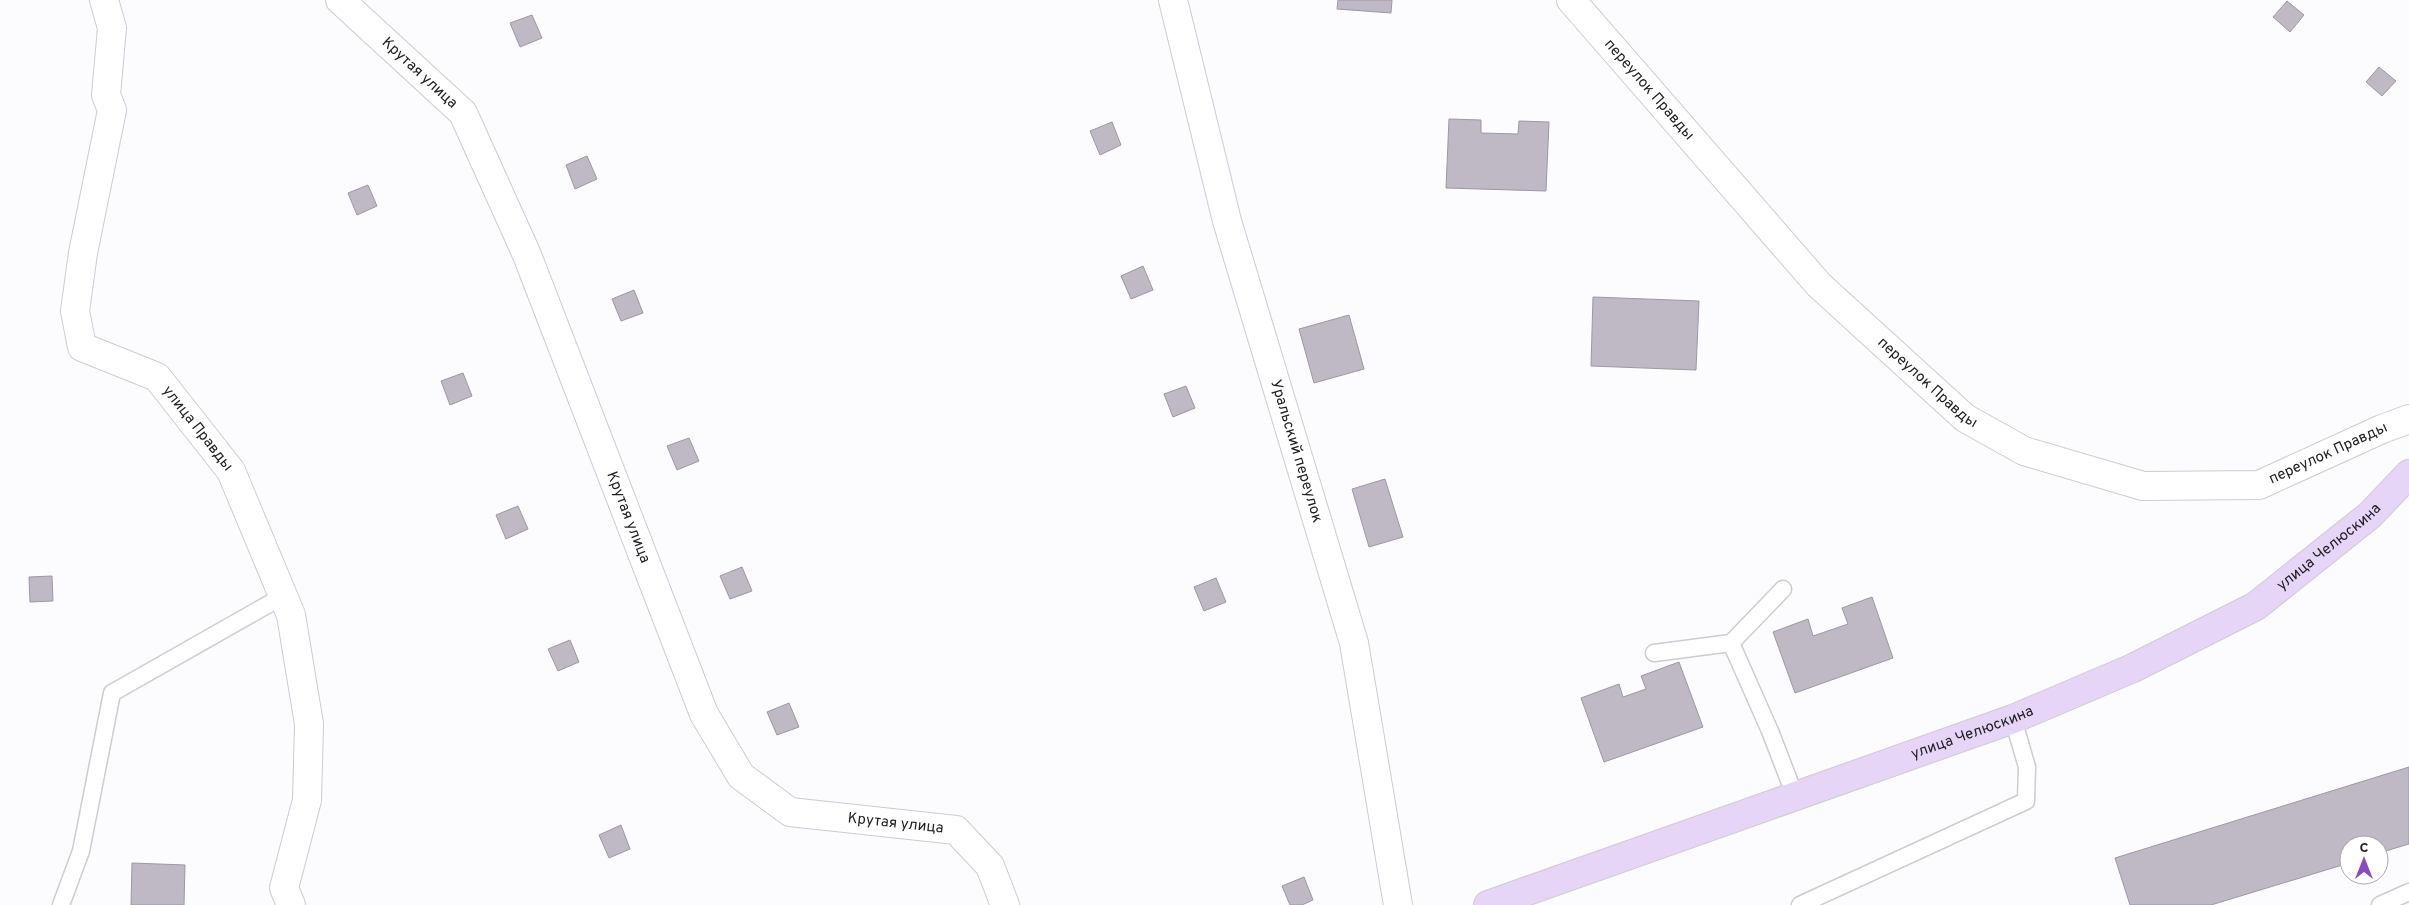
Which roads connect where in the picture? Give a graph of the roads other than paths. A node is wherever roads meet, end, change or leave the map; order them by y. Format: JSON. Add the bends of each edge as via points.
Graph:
{"nodes":[{"id":1,"x":104,"y":0,"type":"edge"},
{"id":2,"x":340,"y":0,"type":"edge"},
{"id":3,"x":1173,"y":0,"type":"edge"},
{"id":4,"x":1571,"y":0,"type":"edge"},
{"id":5,"x":2409,"y":419,"type":"edge"},
{"id":6,"x":2409,"y":474,"type":"edge"},
{"id":7,"x":1782,"y":590,"type":"dead end"},
{"id":8,"x":283,"y":596,"type":"junction"},
{"id":9,"x":1731,"y":643,"type":"junction"},
{"id":10,"x":1654,"y":652,"type":"dead end"},
{"id":11,"x":2014,"y":718,"type":"junction"},
{"id":12,"x":1795,"y":796,"type":"junction"},
{"id":13,"x":2409,"y":892,"type":"edge"},
{"id":14,"x":61,"y":905,"type":"edge"},
{"id":15,"x":291,"y":905,"type":"edge"},
{"id":16,"x":1005,"y":905,"type":"edge"},
{"id":17,"x":1398,"y":905,"type":"edge"},
{"id":18,"x":1488,"y":905,"type":"edge"},
{"id":19,"x":1800,"y":905,"type":"edge"},
{"id":20,"x":2380,"y":905,"type":"edge"}],
"edges":[{"from":1,"to":8,"type":"street","name":"улица Правды","via":[[112,28],[106,95],[112,110],[82,253],[75,311],[82,347],[157,377],[231,472]]},
{"from":2,"to":16,"type":"street","name":"Крутая улица","via":[[462,113],[527,255],[704,714],[741,776],[790,812],[956,830],[990,866]]},
{"from":3,"to":17,"type":"street","name":"Уральский переулок","via":[[1227,221],[1354,643]]},
{"from":4,"to":5,"type":"street","name":"переулок Правды","via":[[1819,285],[1965,418],[2024,451],[2143,486],[2259,486]]},
{"from":6,"to":11,"type":"main road","name":"улица Челюскина","via":[[2370,515],[2256,606],[2134,668]]},
{"from":7,"to":9,"type":"lane"},
{"from":8,"to":14,"type":"lane","via":[[112,693],[81,850]]},
{"from":8,"to":15,"type":"street","name":"улица Правды","via":[[291,615],[309,724],[307,800],[284,888]]},
{"from":9,"to":10,"type":"lane"},
{"from":9,"to":12,"type":"lane"},
{"from":11,"to":12,"type":"main road","name":"улица Челюскина"},
{"from":11,"to":19,"type":"lane","via":[[2027,767],[2026,801]]},
{"from":12,"to":18,"type":"main road","name":"улица Челюскина"},
{"from":13,"to":20,"type":"lane"}]}
